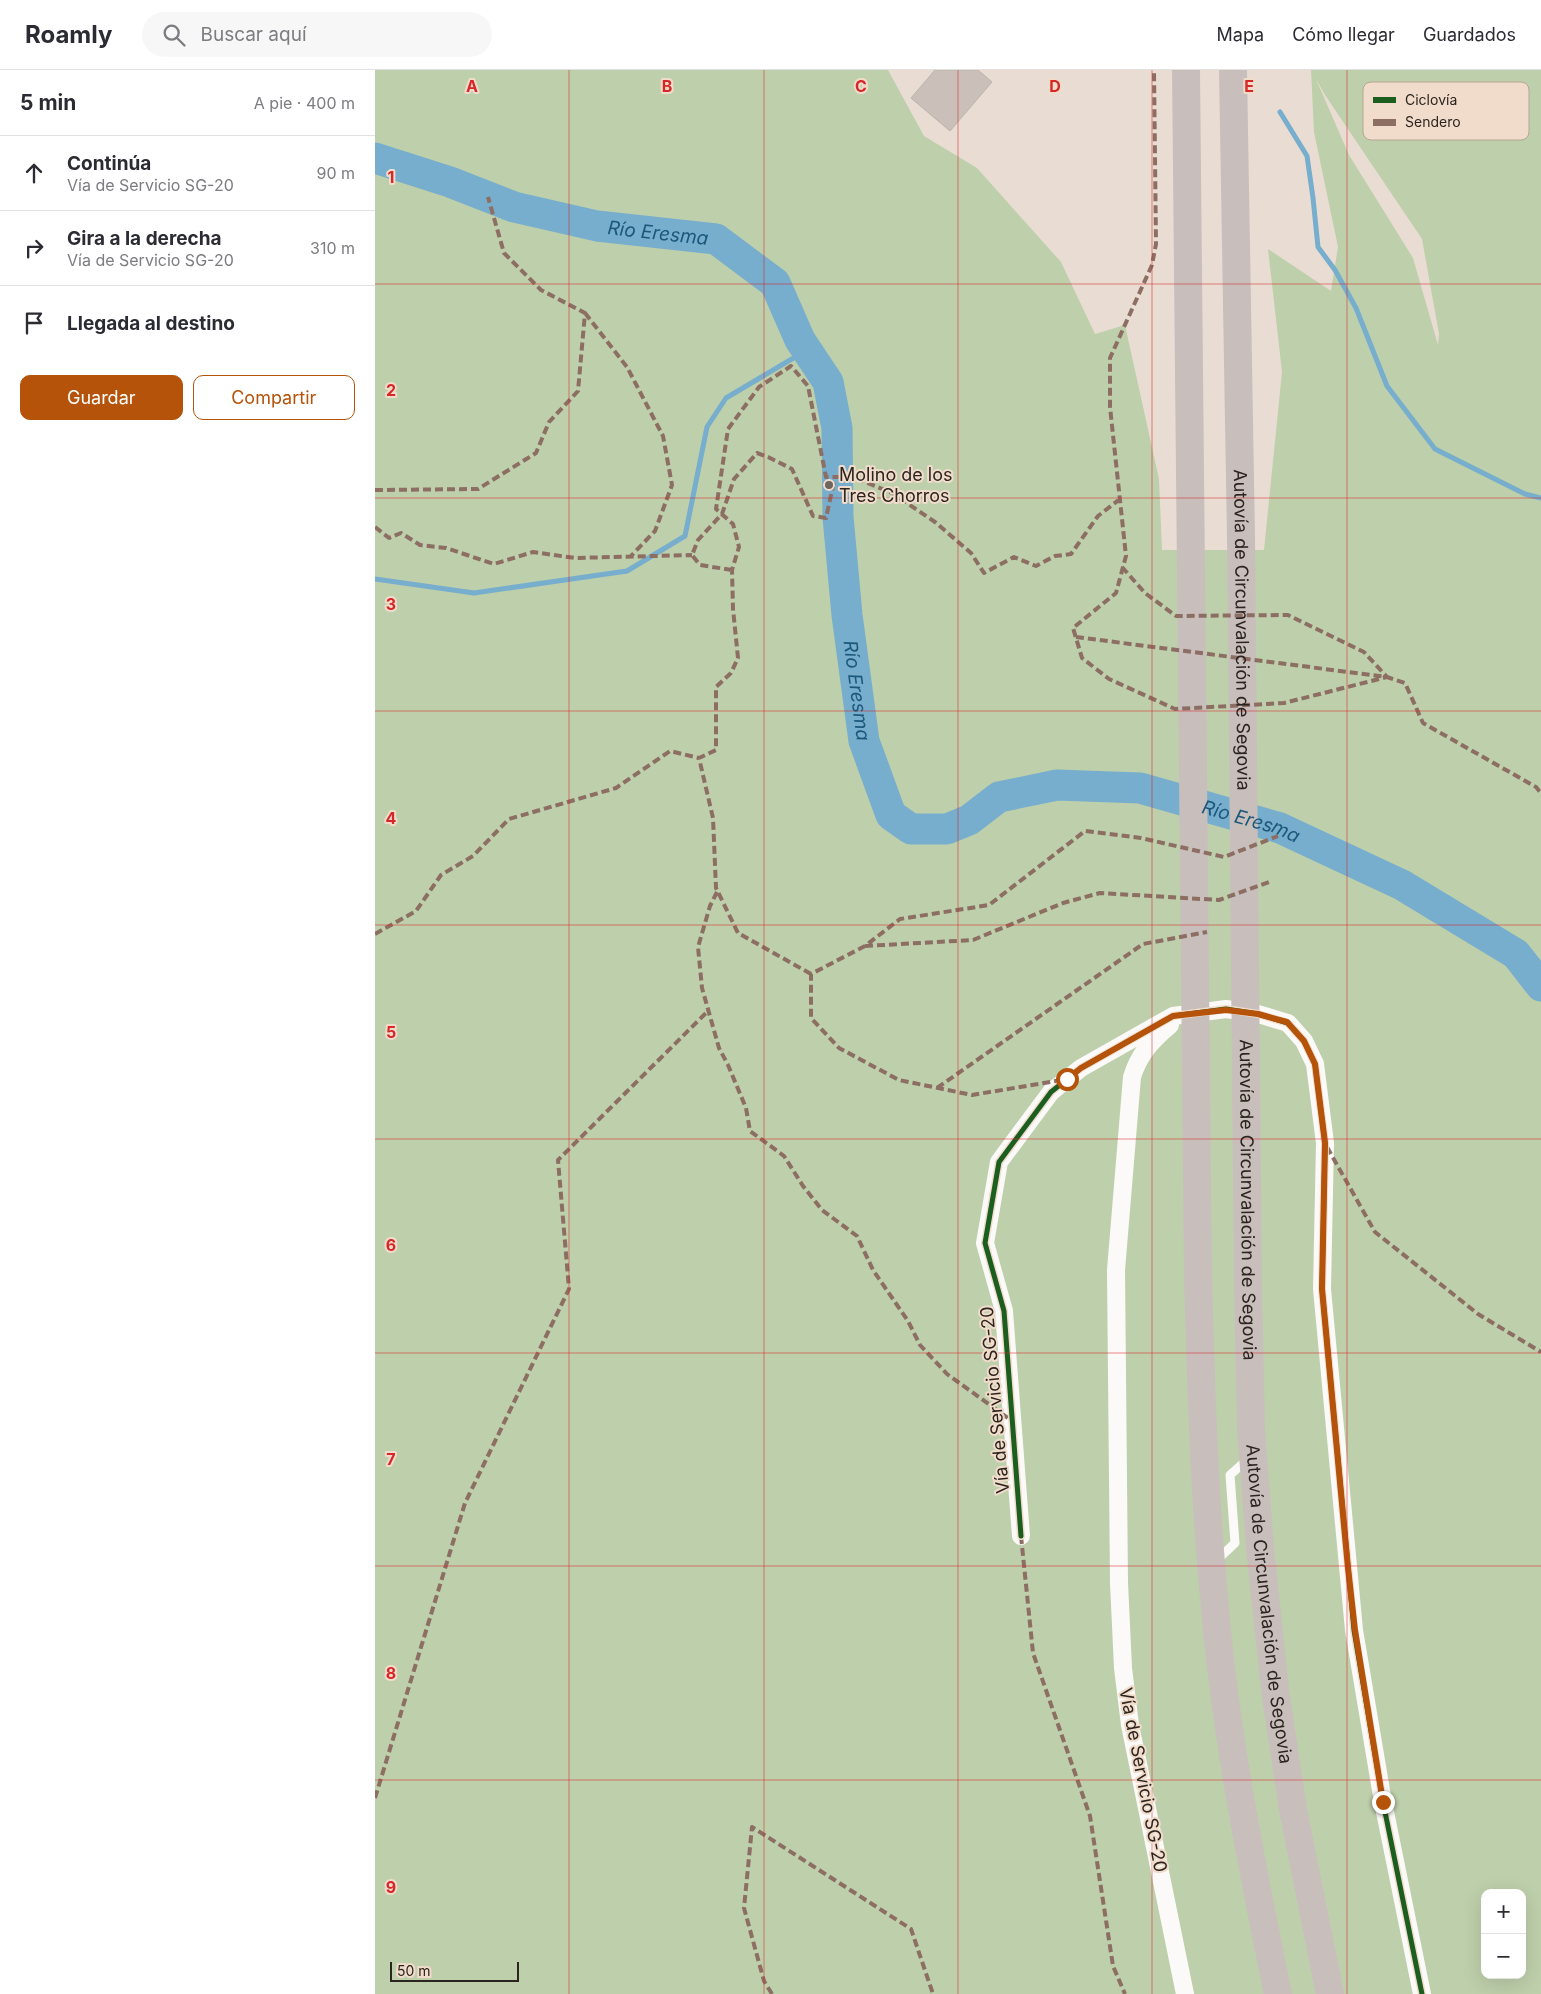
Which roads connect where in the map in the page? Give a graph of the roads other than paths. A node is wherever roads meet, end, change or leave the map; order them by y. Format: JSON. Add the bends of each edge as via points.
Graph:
{"nodes":[{"id":1,"x":1186,"y":70,"type":"edge"},
{"id":2,"x":1233,"y":70,"type":"edge"},
{"id":3,"x":1183,"y":1014,"type":"junction"},
{"id":4,"x":1253,"y":1454,"type":"junction"},
{"id":5,"x":1021,"y":1536,"type":"dead end"},
{"id":6,"x":1211,"y":1565,"type":"junction"},
{"id":7,"x":1185,"y":1994,"type":"edge"},
{"id":8,"x":1278,"y":1994,"type":"edge"},
{"id":9,"x":1330,"y":1994,"type":"edge"},
{"id":10,"x":1422,"y":1994,"type":"edge"}],
"edges":[{"from":1,"to":6,"type":"highway","via":[[1202,1437]]},
{"from":2,"to":4,"type":"highway","name":"Autovía de Circunvalación de Segovia","via":[[1241,538],[1247,1286]]},
{"from":3,"to":5,"type":"street","name":"Vía de Servicio SG-20","via":[[1173,1016],[1081,1068],[1051,1092],[999,1162],[985,1243],[1004,1311]]},
{"from":3,"to":7,"type":"street","name":"Vía de Servicio SG-20","via":[[1148,1047],[1137,1062],[1132,1077],[1116,1279],[1123,1668],[1130,1725]]},
{"from":3,"to":10,"type":"street","name":"Vía de Servicio SG-20","via":[[1226,1010],[1287,1022],[1304,1041],[1315,1064],[1325,1143],[1322,1289],[1355,1630],[1383,1802]]},
{"from":4,"to":6,"type":"lane","via":[[1230,1475],[1235,1544]]},
{"from":4,"to":9,"type":"highway","name":"Autovía de Circunvalación de Segovia","via":[[1275,1690],[1293,1810]]},
{"from":6,"to":8,"type":"highway","via":[[1221,1666],[1245,1827]]}]}
